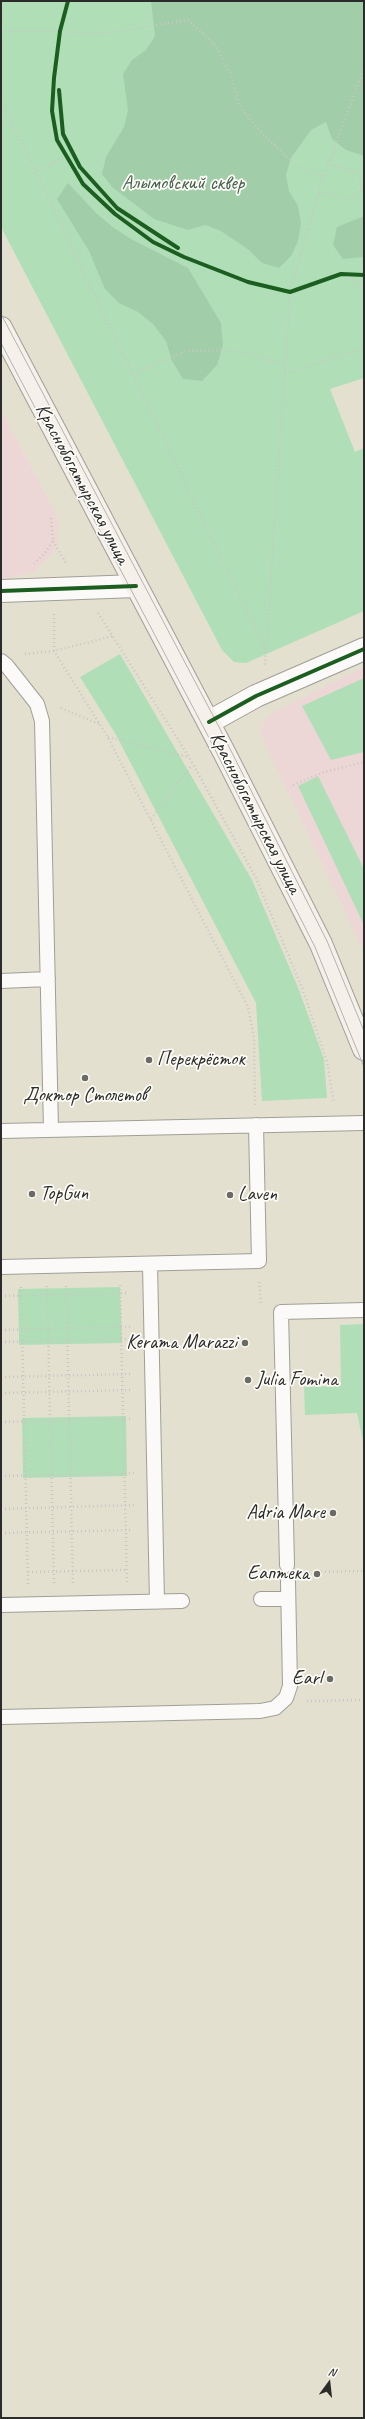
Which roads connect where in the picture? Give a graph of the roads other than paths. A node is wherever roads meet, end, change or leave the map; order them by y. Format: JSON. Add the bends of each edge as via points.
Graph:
{"nodes":[{"id":1,"x":1,"y":328,"type":"edge"},
{"id":2,"x":136,"y":586,"type":"junction"},
{"id":3,"x":1,"y":591,"type":"edge"},
{"id":4,"x":364,"y":649,"type":"edge"},
{"id":5,"x":1,"y":661,"type":"edge"},
{"id":6,"x":209,"y":722,"type":"junction"},
{"id":7,"x":48,"y":980,"type":"junction"},
{"id":8,"x":1,"y":981,"type":"edge"},
{"id":9,"x":364,"y":1049,"type":"edge"},
{"id":10,"x":364,"y":1123,"type":"edge"},
{"id":11,"x":256,"y":1125,"type":"junction"},
{"id":12,"x":51,"y":1130,"type":"junction"},
{"id":13,"x":1,"y":1131,"type":"edge"},
{"id":14,"x":150,"y":1264,"type":"junction"},
{"id":15,"x":1,"y":1267,"type":"edge"},
{"id":16,"x":364,"y":1310,"type":"edge"},
{"id":17,"x":287,"y":1565,"type":"dead end"},
{"id":18,"x":288,"y":1581,"type":"dead end"},
{"id":19,"x":261,"y":1599,"type":"dead end"},
{"id":20,"x":288,"y":1599,"type":"junction"},
{"id":21,"x":182,"y":1601,"type":"dead end"},
{"id":22,"x":158,"y":1602,"type":"junction"},
{"id":23,"x":1,"y":1605,"type":"edge"},
{"id":24,"x":1,"y":1717,"type":"edge"}],
"edges":[{"from":1,"to":2,"type":"main road","name":"Краснобогатырская улица"},
{"from":2,"to":3,"type":"street"},
{"from":2,"to":6,"type":"main road","name":"Краснобогатырская улица"},
{"from":4,"to":6,"type":"street","via":[[256,696]]},
{"from":5,"to":7,"type":"lane","via":[[30,695],[39,709],[42,721]]},
{"from":6,"to":9,"type":"main road","name":"Краснобогатырская улица","via":[[321,944]]},
{"from":7,"to":8,"type":"lane"},
{"from":7,"to":12,"type":"lane"},
{"from":10,"to":11,"type":"lane"},
{"from":11,"to":12,"type":"lane"},
{"from":11,"to":14,"type":"lane","via":[[259,1261]]},
{"from":12,"to":13,"type":"lane"},
{"from":14,"to":15,"type":"lane"},
{"from":14,"to":22,"type":"lane"},
{"from":16,"to":17,"type":"lane","via":[[281,1312]]},
{"from":18,"to":20,"type":"lane"},
{"from":19,"to":20,"type":"lane"},
{"from":20,"to":24,"type":"lane","via":[[290,1686],[284,1701],[275,1708],[260,1711]]},
{"from":21,"to":22,"type":"lane"},
{"from":22,"to":23,"type":"lane"}]}
